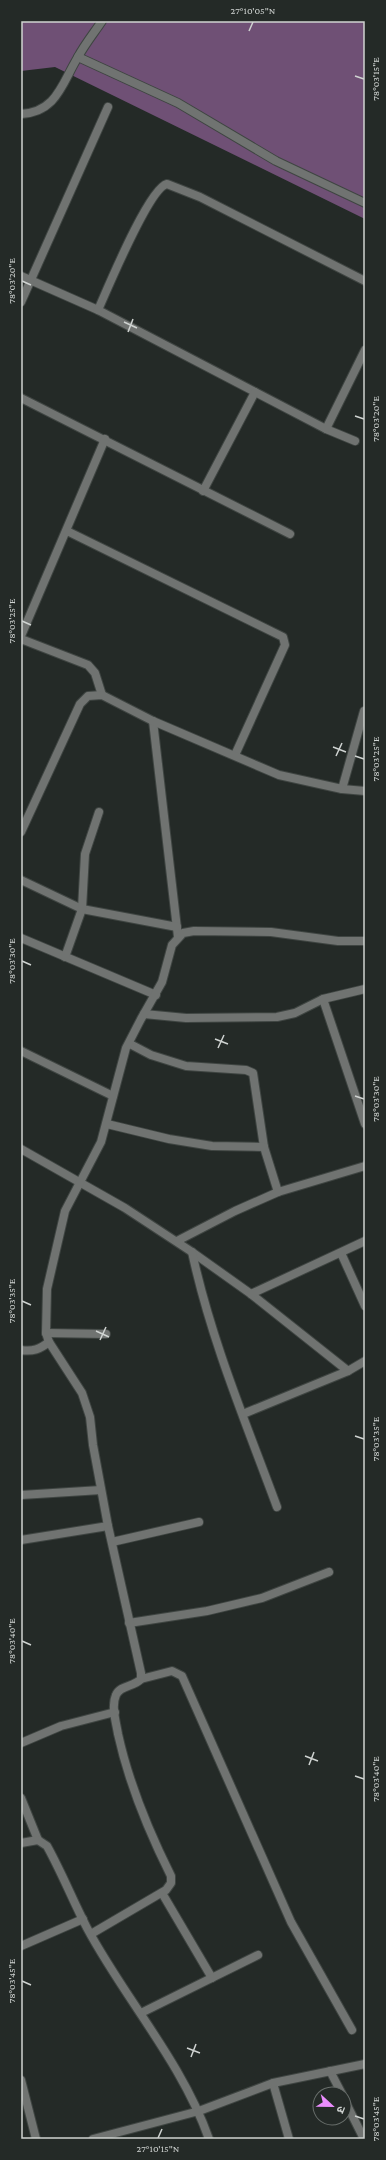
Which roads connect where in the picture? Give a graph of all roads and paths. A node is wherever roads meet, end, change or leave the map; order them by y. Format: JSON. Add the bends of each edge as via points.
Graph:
{"nodes":[{"id":1,"x":102,"y":21,"type":"edge"},
{"id":2,"x":78,"y":57,"type":"junction"},
{"id":3,"x":108,"y":107,"type":"dead end"},
{"id":4,"x":21,"y":114,"type":"edge"},
{"id":5,"x":365,"y":203,"type":"edge"},
{"id":6,"x":21,"y":276,"type":"edge"},
{"id":7,"x":31,"y":280,"type":"junction"},
{"id":8,"x":365,"y":281,"type":"edge"},
{"id":9,"x":21,"y":302,"type":"edge"},
{"id":10,"x":98,"y":310,"type":"junction"},
{"id":11,"x":365,"y":350,"type":"edge"},
{"id":12,"x":255,"y":392,"type":"junction"},
{"id":13,"x":21,"y":398,"type":"edge"},
{"id":14,"x":326,"y":429,"type":"junction"},
{"id":15,"x":105,"y":439,"type":"junction"},
{"id":16,"x":355,"y":441,"type":"dead end"},
{"id":17,"x":203,"y":490,"type":"junction"},
{"id":18,"x":66,"y":531,"type":"junction"},
{"id":19,"x":290,"y":534,"type":"dead end"},
{"id":20,"x":21,"y":638,"type":"edge"},
{"id":21,"x":102,"y":695,"type":"junction"},
{"id":22,"x":364,"y":711,"type":"dead end"},
{"id":23,"x":153,"y":721,"type":"junction"},
{"id":24,"x":234,"y":755,"type":"junction"},
{"id":25,"x":342,"y":789,"type":"junction"},
{"id":26,"x":365,"y":791,"type":"edge"},
{"id":27,"x":99,"y":812,"type":"dead end"},
{"id":28,"x":21,"y":832,"type":"edge"},
{"id":29,"x":21,"y":880,"type":"edge"},
{"id":30,"x":82,"y":909,"type":"junction"},
{"id":31,"x":177,"y":927,"type":"junction"},
{"id":32,"x":178,"y":937,"type":"junction"},
{"id":33,"x":21,"y":938,"type":"edge"},
{"id":34,"x":365,"y":941,"type":"edge"},
{"id":35,"x":65,"y":957,"type":"junction"},
{"id":36,"x":365,"y":989,"type":"edge"},
{"id":37,"x":156,"y":995,"type":"junction"},
{"id":38,"x":323,"y":999,"type":"junction"},
{"id":39,"x":144,"y":1014,"type":"junction"},
{"id":40,"x":130,"y":1044,"type":"junction"},
{"id":41,"x":21,"y":1051,"type":"edge"},
{"id":42,"x":113,"y":1096,"type":"junction"},
{"id":43,"x":107,"y":1124,"type":"junction"},
{"id":44,"x":365,"y":1124,"type":"edge"},
{"id":45,"x":264,"y":1147,"type":"junction"},
{"id":46,"x":21,"y":1149,"type":"edge"},
{"id":47,"x":365,"y":1166,"type":"edge"},
{"id":48,"x":79,"y":1182,"type":"junction"},
{"id":49,"x":278,"y":1192,"type":"junction"},
{"id":50,"x":176,"y":1241,"type":"junction"},
{"id":51,"x":365,"y":1241,"type":"edge"},
{"id":52,"x":192,"y":1252,"type":"junction"},
{"id":53,"x":341,"y":1253,"type":"junction"},
{"id":54,"x":251,"y":1294,"type":"junction"},
{"id":55,"x":365,"y":1306,"type":"edge"},
{"id":56,"x":46,"y":1333,"type":"junction"},
{"id":57,"x":106,"y":1334,"type":"dead end"},
{"id":58,"x":49,"y":1342,"type":"junction"},
{"id":59,"x":21,"y":1350,"type":"edge"},
{"id":60,"x":365,"y":1361,"type":"edge"},
{"id":61,"x":348,"y":1371,"type":"junction"},
{"id":62,"x":242,"y":1414,"type":"junction"},
{"id":63,"x":101,"y":1490,"type":"junction"},
{"id":64,"x":21,"y":1495,"type":"edge"},
{"id":65,"x":277,"y":1507,"type":"dead end"},
{"id":66,"x":199,"y":1522,"type":"dead end"},
{"id":67,"x":108,"y":1526,"type":"junction"},
{"id":68,"x":21,"y":1540,"type":"edge"},
{"id":69,"x":112,"y":1542,"type":"junction"},
{"id":70,"x":329,"y":1572,"type":"dead end"},
{"id":71,"x":129,"y":1623,"type":"junction"},
{"id":72,"x":141,"y":1680,"type":"junction"},
{"id":73,"x":115,"y":1712,"type":"junction"},
{"id":74,"x":21,"y":1742,"type":"edge"},
{"id":75,"x":21,"y":1798,"type":"edge"},
{"id":76,"x":38,"y":1840,"type":"junction"},
{"id":77,"x":21,"y":1843,"type":"edge"},
{"id":78,"x":162,"y":1893,"type":"junction"},
{"id":79,"x":83,"y":1919,"type":"junction"},
{"id":80,"x":92,"y":1934,"type":"junction"},
{"id":81,"x":21,"y":1946,"type":"edge"},
{"id":82,"x":258,"y":1955,"type":"dead end"},
{"id":83,"x":212,"y":1978,"type":"junction"},
{"id":84,"x":141,"y":2013,"type":"junction"},
{"id":85,"x":352,"y":2030,"type":"dead end"},
{"id":86,"x":365,"y":2064,"type":"edge"},
{"id":87,"x":330,"y":2071,"type":"junction"},
{"id":88,"x":21,"y":2080,"type":"edge"},
{"id":89,"x":273,"y":2083,"type":"junction"},
{"id":90,"x":338,"y":2086,"type":"edge"},
{"id":91,"x":199,"y":2111,"type":"junction"},
{"id":92,"x":352,"y":2115,"type":"edge"},
{"id":93,"x":36,"y":2139,"type":"edge"},
{"id":94,"x":93,"y":2139,"type":"edge"},
{"id":95,"x":209,"y":2139,"type":"edge"},
{"id":96,"x":289,"y":2139,"type":"edge"},
{"id":97,"x":364,"y":2139,"type":"edge"}],
"edges":[{"from":1,"to":2,"type":"street"},
{"from":2,"to":4,"type":"street","via":[[52,102],[32,114]]},
{"from":2,"to":5,"type":"street","via":[[178,103],[276,161]]},
{"from":3,"to":7,"type":"street"},
{"from":6,"to":7,"type":"street"},
{"from":7,"to":9,"type":"street"},
{"from":7,"to":10,"type":"street"},
{"from":8,"to":10,"type":"street","via":[[167,184],[161,187],[142,215]]},
{"from":10,"to":12,"type":"street"},
{"from":11,"to":14,"type":"street"},
{"from":12,"to":14,"type":"street"},
{"from":12,"to":17,"type":"street"},
{"from":13,"to":15,"type":"street"},
{"from":14,"to":16,"type":"street"},
{"from":15,"to":17,"type":"street"},
{"from":15,"to":18,"type":"street"},
{"from":17,"to":19,"type":"street"},
{"from":18,"to":20,"type":"street"},
{"from":18,"to":24,"type":"street","via":[[283,638],[285,645]]},
{"from":20,"to":21,"type":"street","via":[[88,664]]},
{"from":21,"to":23,"type":"street"},
{"from":21,"to":28,"type":"street","via":[[88,696],[80,704]]},
{"from":22,"to":25,"type":"street"},
{"from":23,"to":24,"type":"street"},
{"from":23,"to":31,"type":"street"},
{"from":24,"to":25,"type":"street","via":[[279,775]]},
{"from":25,"to":26,"type":"street"},
{"from":27,"to":30,"type":"street","via":[[85,854]]},
{"from":29,"to":30,"type":"street"},
{"from":30,"to":31,"type":"street"},
{"from":30,"to":35,"type":"street"},
{"from":31,"to":32,"type":"street"},
{"from":32,"to":34,"type":"street","via":[[194,930],[271,932],[338,941]]},
{"from":32,"to":37,"type":"street","via":[[172,945]]},
{"from":33,"to":35,"type":"street"},
{"from":35,"to":37,"type":"street"},
{"from":36,"to":38,"type":"street"},
{"from":37,"to":39,"type":"street"},
{"from":38,"to":39,"type":"street","via":[[294,1013],[277,1017],[186,1018]]},
{"from":38,"to":44,"type":"street"},
{"from":39,"to":40,"type":"street"},
{"from":40,"to":42,"type":"street","via":[[126,1048]]},
{"from":40,"to":45,"type":"street","via":[[151,1055],[186,1066],[246,1070],[253,1073]]},
{"from":41,"to":42,"type":"street"},
{"from":42,"to":43,"type":"street"},
{"from":43,"to":45,"type":"street","via":[[212,1146]]},
{"from":43,"to":48,"type":"street","via":[[101,1142]]},
{"from":45,"to":49,"type":"street"},
{"from":46,"to":48,"type":"street"},
{"from":47,"to":49,"type":"street"},
{"from":48,"to":50,"type":"street"},
{"from":48,"to":56,"type":"street","via":[[65,1211],[47,1289]]},
{"from":49,"to":50,"type":"street"},
{"from":50,"to":52,"type":"street"},
{"from":51,"to":53,"type":"street"},
{"from":52,"to":54,"type":"street"},
{"from":52,"to":62,"type":"street","via":[[223,1364]]},
{"from":53,"to":54,"type":"street"},
{"from":53,"to":55,"type":"street"},
{"from":54,"to":61,"type":"street"},
{"from":56,"to":57,"type":"street"},
{"from":56,"to":58,"type":"street"},
{"from":58,"to":59,"type":"street","via":[[40,1349]]},
{"from":58,"to":63,"type":"street","via":[[82,1393],[90,1417]]},
{"from":60,"to":61,"type":"street"},
{"from":61,"to":62,"type":"street"},
{"from":62,"to":65,"type":"street"},
{"from":63,"to":64,"type":"street"},
{"from":63,"to":67,"type":"street"},
{"from":66,"to":69,"type":"street"},
{"from":67,"to":68,"type":"street"},
{"from":67,"to":69,"type":"street"},
{"from":69,"to":71,"type":"street"},
{"from":70,"to":71,"type":"street","via":[[262,1598],[207,1611]]},
{"from":71,"to":72,"type":"street"},
{"from":72,"to":73,"type":"street","via":[[119,1691],[115,1698]]},
{"from":72,"to":85,"type":"street","via":[[172,1671],[182,1676],[291,1922]]},
{"from":73,"to":74,"type":"street","via":[[61,1726]]},
{"from":73,"to":78,"type":"street","via":[[133,1792],[171,1876],[171,1883]]},
{"from":75,"to":76,"type":"street"},
{"from":76,"to":77,"type":"street"},
{"from":76,"to":79,"type":"street","via":[[47,1846]]},
{"from":78,"to":80,"type":"street"},
{"from":78,"to":83,"type":"street"},
{"from":79,"to":80,"type":"street"},
{"from":79,"to":81,"type":"street"},
{"from":80,"to":84,"type":"street"},
{"from":82,"to":83,"type":"street"},
{"from":83,"to":84,"type":"street"},
{"from":84,"to":91,"type":"street"},
{"from":86,"to":87,"type":"street"},
{"from":87,"to":89,"type":"street"},
{"from":87,"to":90,"type":"street"},
{"from":88,"to":93,"type":"street"},
{"from":89,"to":91,"type":"street"},
{"from":89,"to":96,"type":"street"},
{"from":91,"to":94,"type":"street"},
{"from":91,"to":95,"type":"street"},
{"from":92,"to":97,"type":"street"}]}
